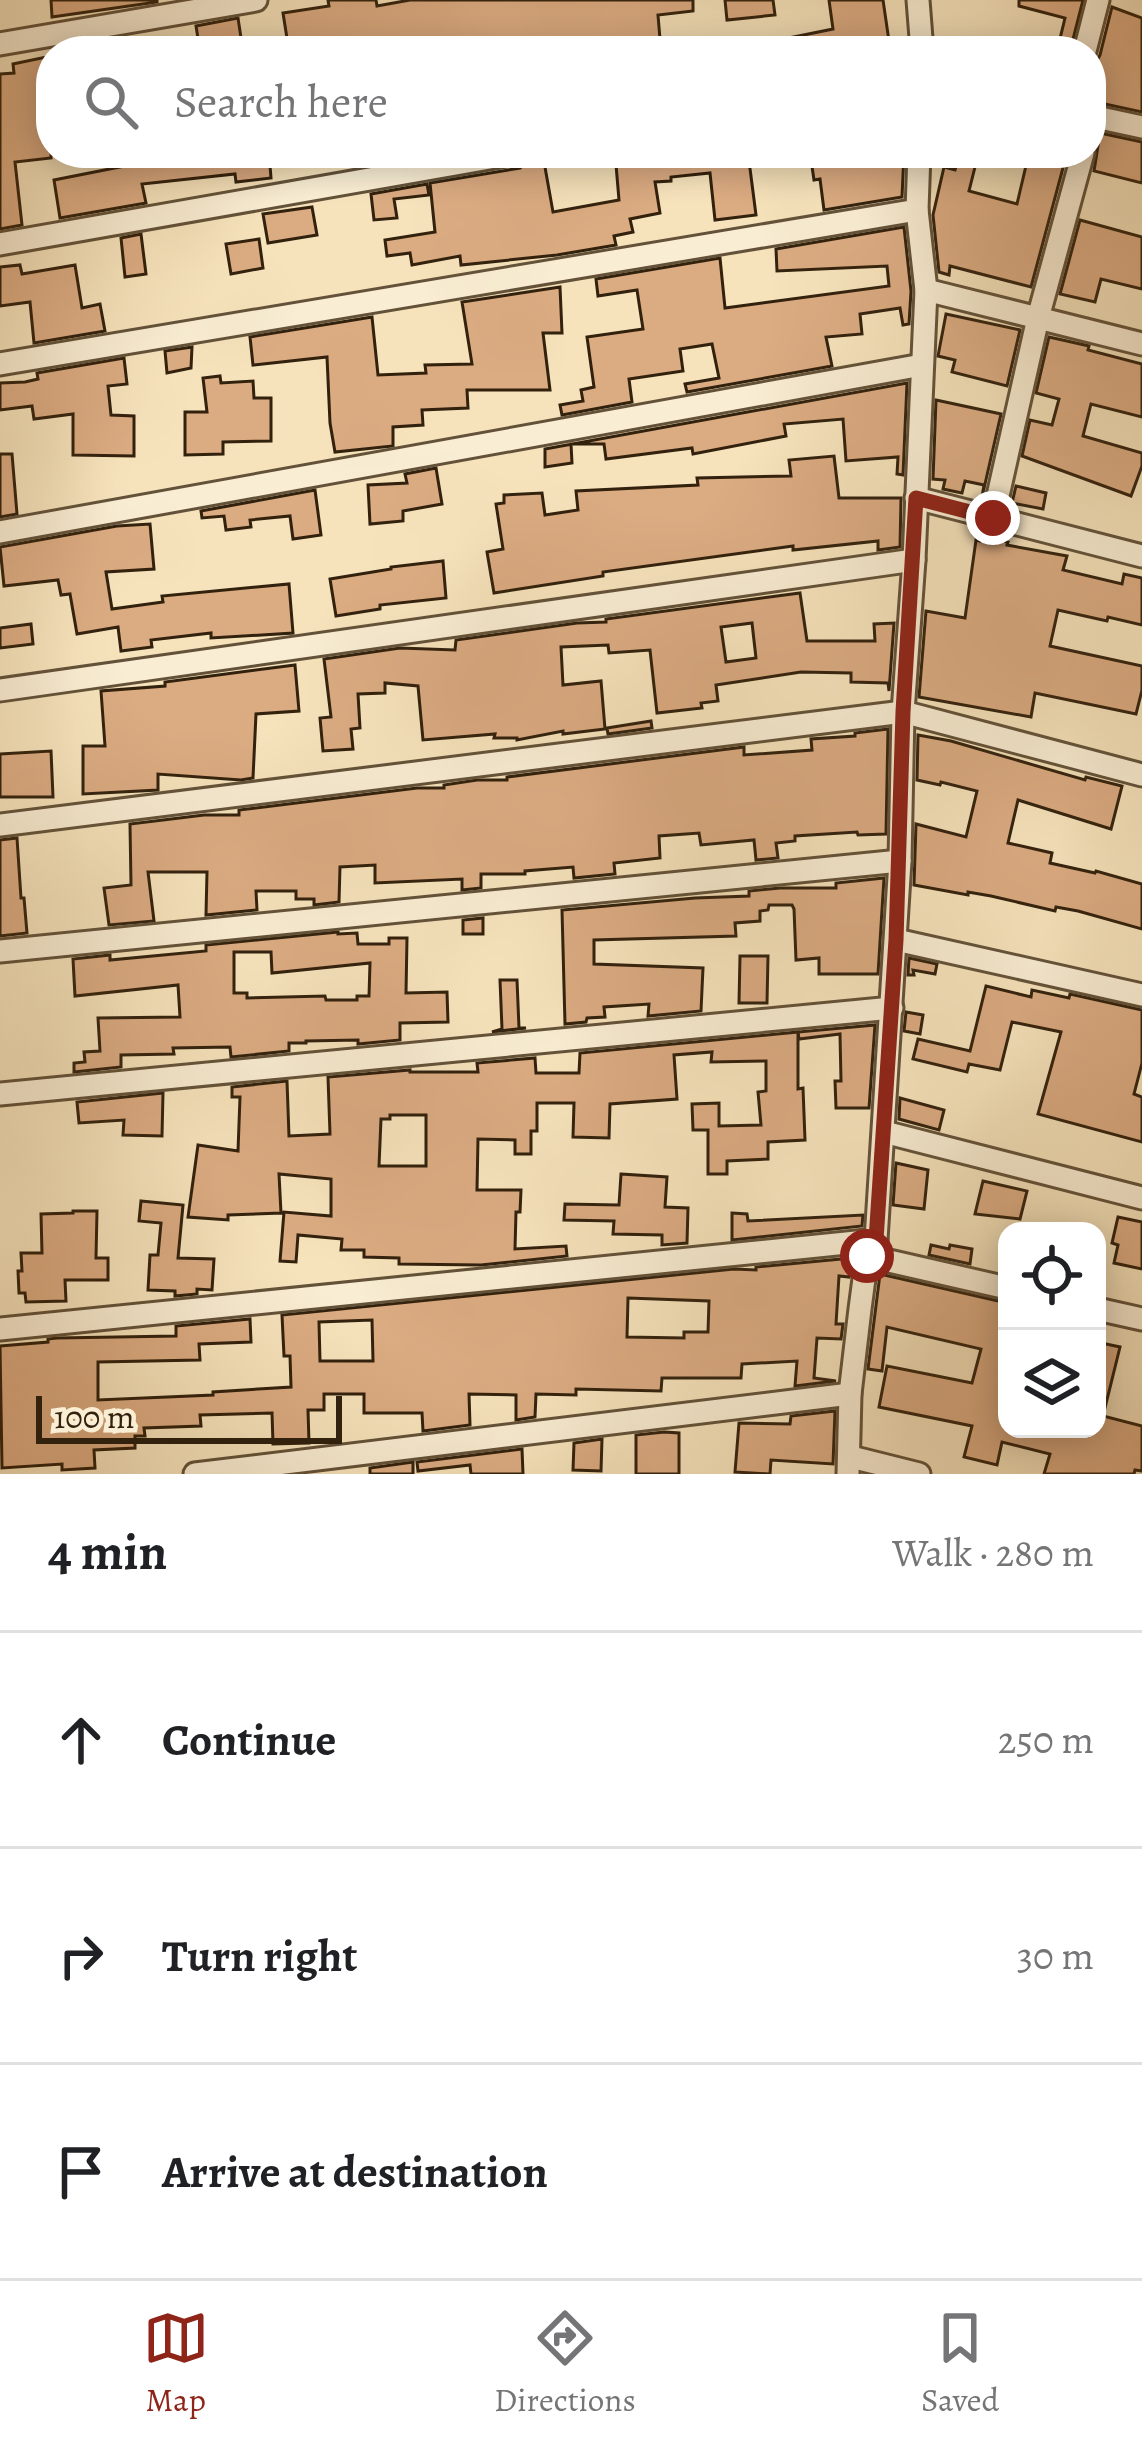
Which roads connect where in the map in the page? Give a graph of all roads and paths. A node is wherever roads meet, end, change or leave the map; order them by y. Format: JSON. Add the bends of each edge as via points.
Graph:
{"nodes":[{"id":1,"x":256,"y":0,"type":"edge"},
{"id":2,"x":918,"y":0,"type":"edge"},
{"id":3,"x":1098,"y":0,"type":"edge"},
{"id":4,"x":47,"y":36,"type":"edge"},
{"id":5,"x":921,"y":36,"type":"edge"},
{"id":6,"x":1089,"y":36,"type":"edge"},
{"id":7,"x":36,"y":38,"type":"edge"},
{"id":8,"x":0,"y":44,"type":"edge"},
{"id":9,"x":1106,"y":121,"type":"edge"},
{"id":10,"x":1142,"y":127,"type":"edge"},
{"id":11,"x":432,"y":168,"type":"edge"},
{"id":12,"x":919,"y":168,"type":"edge"},
{"id":13,"x":1079,"y":168,"type":"edge"},
{"id":14,"x":917,"y":210,"type":"junction"},
{"id":15,"x":0,"y":244,"type":"edge"},
{"id":16,"x":926,"y":290,"type":"junction"},
{"id":17,"x":1038,"y":318,"type":"junction"},
{"id":18,"x":1142,"y":344,"type":"edge"},
{"id":19,"x":0,"y":364,"type":"edge"},
{"id":20,"x":922,"y":365,"type":"junction"},
{"id":21,"x":916,"y":498,"type":"junction"},
{"id":22,"x":993,"y":518,"type":"junction"},
{"id":23,"x":0,"y":532,"type":"edge"},
{"id":24,"x":1142,"y":556,"type":"edge"},
{"id":25,"x":914,"y":560,"type":"junction"},
{"id":26,"x":0,"y":690,"type":"edge"},
{"id":27,"x":903,"y":712,"type":"junction"},
{"id":28,"x":1142,"y":775,"type":"edge"},
{"id":29,"x":0,"y":825,"type":"edge"},
{"id":30,"x":900,"y":861,"type":"junction"},
{"id":31,"x":896,"y":940,"type":"junction"},
{"id":32,"x":0,"y":951,"type":"edge"},
{"id":33,"x":1142,"y":995,"type":"edge"},
{"id":34,"x":892,"y":1008,"type":"junction"},
{"id":35,"x":0,"y":1094,"type":"edge"},
{"id":36,"x":884,"y":1132,"type":"junction"},
{"id":37,"x":1142,"y":1198,"type":"edge"},
{"id":38,"x":872,"y":1248,"type":"junction"},
{"id":39,"x":998,"y":1285,"type":"edge"},
{"id":40,"x":1106,"y":1311,"type":"edge"},
{"id":41,"x":1142,"y":1319,"type":"edge"},
{"id":42,"x":0,"y":1329,"type":"edge"},
{"id":43,"x":850,"y":1394,"type":"junction"},
{"id":44,"x":850,"y":1465,"type":"edge"},
{"id":45,"x":195,"y":1474,"type":"edge"},
{"id":46,"x":919,"y":1474,"type":"edge"}],
"edges":[{"from":1,"to":4,"type":"street"},
{"from":2,"to":5,"type":"street"},
{"from":3,"to":6,"type":"street"},
{"from":7,"to":8,"type":"street"},
{"from":9,"to":10,"type":"street"},
{"from":11,"to":15,"type":"street"},
{"from":12,"to":14,"type":"street"},
{"from":13,"to":17,"type":"street"},
{"from":14,"to":16,"type":"street"},
{"from":14,"to":19,"type":"street"},
{"from":16,"to":17,"type":"street"},
{"from":16,"to":20,"type":"street"},
{"from":17,"to":18,"type":"street"},
{"from":17,"to":22,"type":"street"},
{"from":20,"to":21,"type":"street"},
{"from":20,"to":23,"type":"street"},
{"from":21,"to":22,"type":"street"},
{"from":21,"to":25,"type":"street"},
{"from":22,"to":24,"type":"street"},
{"from":25,"to":26,"type":"street"},
{"from":25,"to":27,"type":"street"},
{"from":27,"to":28,"type":"street"},
{"from":27,"to":29,"type":"street"},
{"from":27,"to":30,"type":"street"},
{"from":30,"to":31,"type":"street"},
{"from":30,"to":32,"type":"street"},
{"from":31,"to":33,"type":"street"},
{"from":31,"to":34,"type":"street"},
{"from":34,"to":35,"type":"street"},
{"from":34,"to":36,"type":"street"},
{"from":36,"to":37,"type":"street"},
{"from":36,"to":38,"type":"street"},
{"from":38,"to":39,"type":"street"},
{"from":38,"to":42,"type":"street"},
{"from":38,"to":43,"type":"street"},
{"from":40,"to":41,"type":"street"},
{"from":43,"to":44,"type":"street"},
{"from":43,"to":45,"type":"street"},
{"from":44,"to":46,"type":"street"}]}
